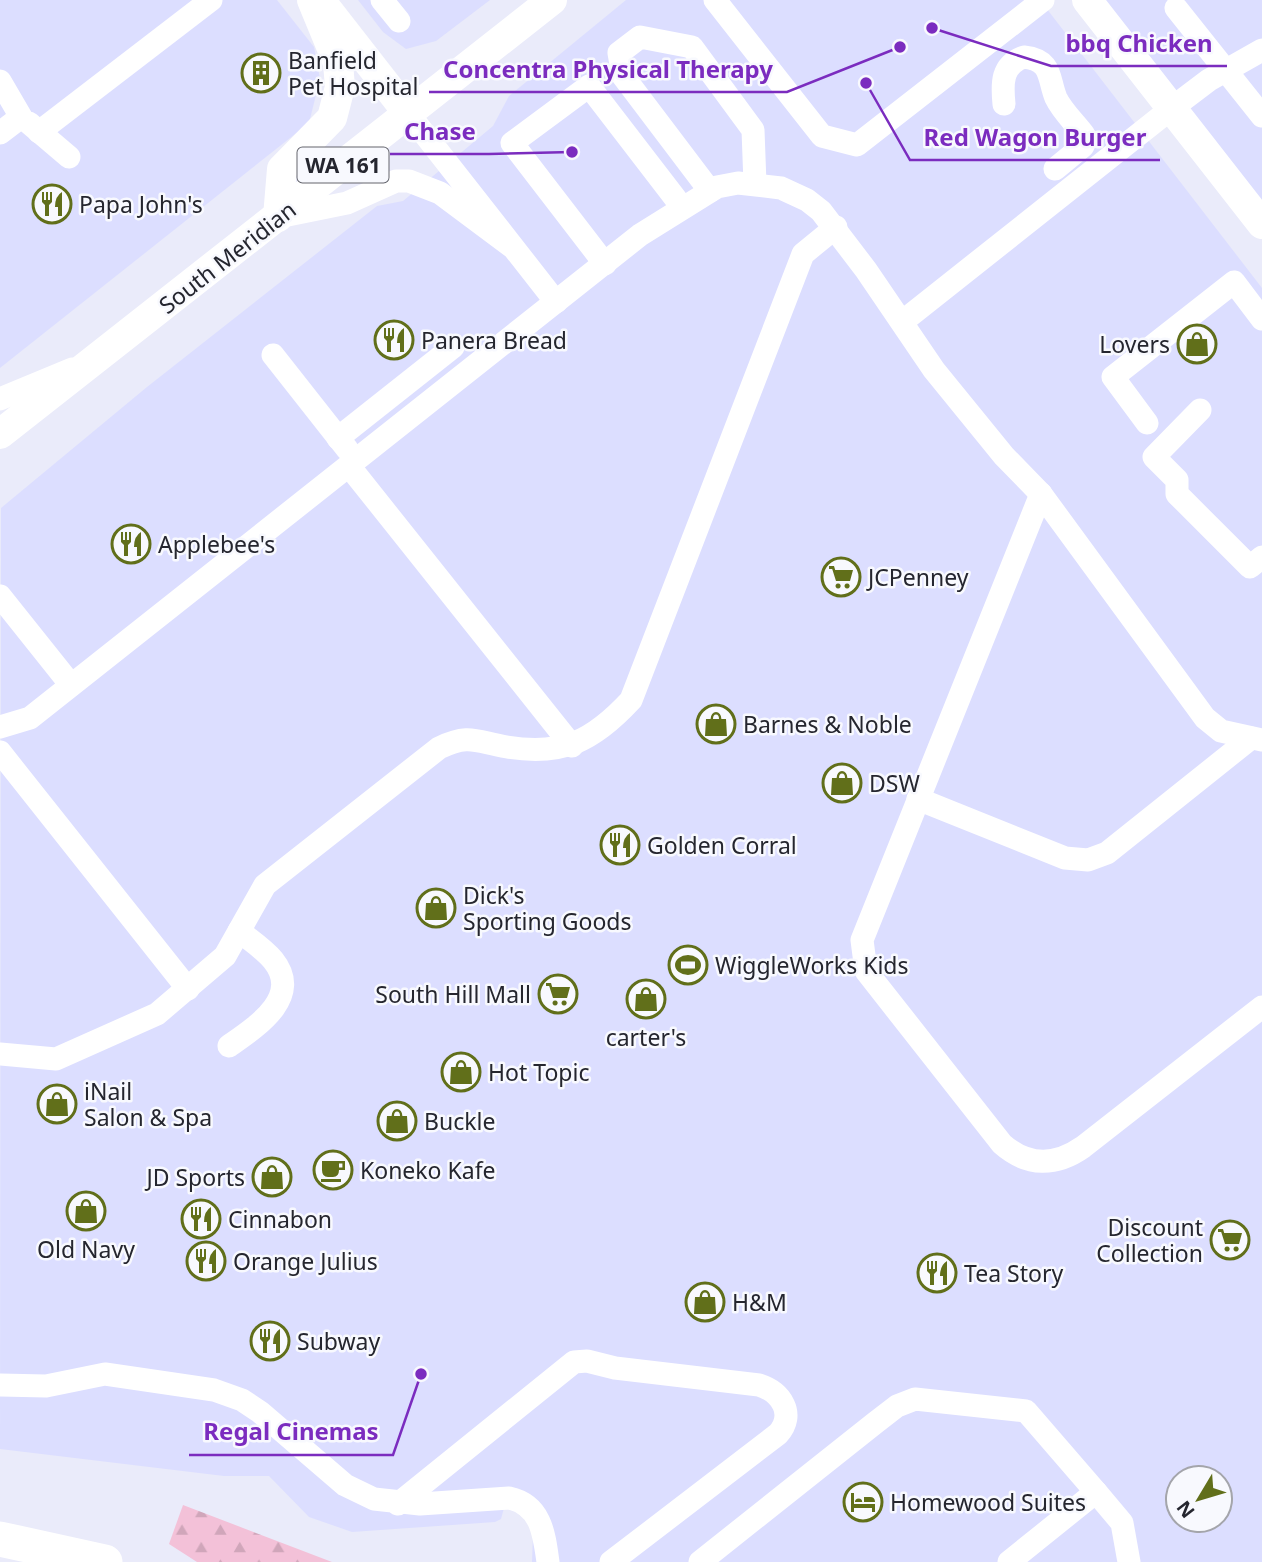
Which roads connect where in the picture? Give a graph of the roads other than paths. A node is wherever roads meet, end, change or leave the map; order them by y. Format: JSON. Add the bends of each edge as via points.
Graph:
{"nodes":[{"id":1,"x":211,"y":0,"type":"edge"},
{"id":2,"x":312,"y":0,"type":"edge"},
{"id":3,"x":320,"y":0,"type":"edge"},
{"id":4,"x":382,"y":0,"type":"edge"},
{"id":5,"x":715,"y":0,"type":"edge"},
{"id":6,"x":1043,"y":0,"type":"edge"},
{"id":7,"x":1087,"y":0,"type":"edge"},
{"id":8,"x":547,"y":1,"type":"edge"},
{"id":9,"x":1176,"y":8,"type":"dead end"},
{"id":10,"x":399,"y":21,"type":"dead end"},
{"id":11,"x":1262,"y":50,"type":"edge"},
{"id":12,"x":1226,"y":70,"type":"junction"},
{"id":13,"x":0,"y":81,"type":"edge"},
{"id":14,"x":1004,"y":104,"type":"dead end"},
{"id":15,"x":1172,"y":108,"type":"junction"},
{"id":16,"x":408,"y":113,"type":"junction"},
{"id":17,"x":1262,"y":116,"type":"edge"},
{"id":18,"x":21,"y":117,"type":"junction"},
{"id":19,"x":39,"y":132,"type":"junction"},
{"id":20,"x":0,"y":133,"type":"edge"},
{"id":21,"x":69,"y":157,"type":"dead end"},
{"id":22,"x":1055,"y":169,"type":"dead end"},
{"id":23,"x":755,"y":184,"type":"junction"},
{"id":24,"x":710,"y":191,"type":"junction"},
{"id":25,"x":682,"y":207,"type":"junction"},
{"id":26,"x":278,"y":217,"type":"junction"},
{"id":27,"x":1262,"y":224,"type":"edge"},
{"id":28,"x":836,"y":227,"type":"junction"},
{"id":29,"x":511,"y":246,"type":"junction"},
{"id":30,"x":605,"y":264,"type":"junction"},
{"id":31,"x":1255,"y":294,"type":"edge"},
{"id":32,"x":556,"y":302,"type":"junction"},
{"id":33,"x":1262,"y":319,"type":"edge"},
{"id":34,"x":902,"y":322,"type":"junction"},
{"id":35,"x":453,"y":347,"type":"dead end"},
{"id":36,"x":273,"y":355,"type":"dead end"},
{"id":37,"x":95,"y":360,"type":"junction"},
{"id":38,"x":0,"y":399,"type":"edge"},
{"id":39,"x":1200,"y":410,"type":"dead end"},
{"id":40,"x":1147,"y":423,"type":"dead end"},
{"id":41,"x":0,"y":434,"type":"edge"},
{"id":42,"x":338,"y":438,"type":"junction"},
{"id":43,"x":352,"y":463,"type":"junction"},
{"id":44,"x":1041,"y":494,"type":"junction"},
{"id":45,"x":1262,"y":557,"type":"edge"},
{"id":46,"x":0,"y":596,"type":"edge"},
{"id":47,"x":71,"y":685,"type":"junction"},
{"id":48,"x":0,"y":727,"type":"edge"},
{"id":49,"x":1256,"y":739,"type":"edge"},
{"id":50,"x":572,"y":746,"type":"junction"},
{"id":51,"x":0,"y":752,"type":"edge"},
{"id":52,"x":918,"y":799,"type":"junction"},
{"id":53,"x":239,"y":931,"type":"junction"},
{"id":54,"x":188,"y":989,"type":"junction"},
{"id":55,"x":1262,"y":1007,"type":"edge"},
{"id":56,"x":229,"y":1046,"type":"dead end"},
{"id":57,"x":0,"y":1054,"type":"edge"},
{"id":58,"x":0,"y":1385,"type":"edge"},
{"id":59,"x":1096,"y":1492,"type":"junction"},
{"id":60,"x":398,"y":1504,"type":"junction"},
{"id":61,"x":0,"y":1539,"type":"edge"},
{"id":62,"x":1019,"y":1559,"type":"edge"},
{"id":63,"x":105,"y":1562,"type":"edge"},
{"id":64,"x":548,"y":1562,"type":"edge"},
{"id":65,"x":611,"y":1562,"type":"edge"},
{"id":66,"x":700,"y":1562,"type":"edge"},
{"id":67,"x":1129,"y":1562,"type":"edge"}],
"edges":[{"from":1,"to":19,"type":"street"},
{"from":2,"to":26,"type":"main road","via":[[338,63],[340,87],[332,118],[282,169]]},
{"from":3,"to":16,"type":"main road"},
{"from":4,"to":10,"type":"street"},
{"from":5,"to":6,"type":"street","via":[[822,136],[857,145]]},
{"from":7,"to":15,"type":"main road"},
{"from":8,"to":16,"type":"main road","name":"South Meridian","number":"WA 161"},
{"from":9,"to":12,"type":"street"},
{"from":11,"to":12,"type":"street"},
{"from":12,"to":15,"type":"street"},
{"from":12,"to":17,"type":"street"},
{"from":13,"to":18,"type":"street"},
{"from":14,"to":22,"type":"street","via":[[1001,80],[1010,66],[1024,57],[1040,62],[1052,77],[1056,98],[1084,135],[1083,146]]},
{"from":15,"to":27,"type":"main road"},
{"from":15,"to":34,"type":"street"},
{"from":16,"to":26,"type":"main road","name":"South Meridian","number":"WA 161"},
{"from":16,"to":29,"type":"street"},
{"from":18,"to":19,"type":"street"},
{"from":18,"to":20,"type":"street"},
{"from":19,"to":21,"type":"street"},
{"from":23,"to":24,"type":"street","via":[[738,183]]},
{"from":23,"to":24,"type":"street","via":[[753,130],[692,47],[640,37],[620,54],[624,76]]},
{"from":23,"to":28,"type":"street","via":[[781,188],[807,200]]},
{"from":24,"to":25,"type":"street"},
{"from":25,"to":30,"type":"street"},
{"from":25,"to":30,"type":"street","via":[[589,86],[512,143]]},
{"from":26,"to":29,"type":"street","via":[[347,203],[396,181],[409,181],[440,193]]},
{"from":26,"to":37,"type":"main road","name":"South Meridian","number":"WA 161"},
{"from":28,"to":34,"type":"street"},
{"from":28,"to":50,"type":"street","via":[[803,254],[631,701],[608,725]]},
{"from":29,"to":32,"type":"street"},
{"from":30,"to":32,"type":"street"},
{"from":31,"to":33,"type":"street"},
{"from":31,"to":40,"type":"street","via":[[1234,282],[1113,377]]},
{"from":32,"to":43,"type":"street"},
{"from":34,"to":44,"type":"street","via":[[965,409]]},
{"from":35,"to":42,"type":"street"},
{"from":36,"to":42,"type":"street"},
{"from":37,"to":38,"type":"street"},
{"from":37,"to":41,"type":"main road","name":"South Meridian","number":"WA 161"},
{"from":39,"to":45,"type":"street","via":[[1154,457],[1177,480],[1177,494],[1250,567]]},
{"from":42,"to":43,"type":"street"},
{"from":43,"to":47,"type":"street"},
{"from":43,"to":50,"type":"street"},
{"from":44,"to":49,"type":"street","via":[[1205,718],[1221,731]]},
{"from":44,"to":52,"type":"street"},
{"from":46,"to":47,"type":"street"},
{"from":47,"to":48,"type":"street","via":[[30,718]]},
{"from":49,"to":52,"type":"street","via":[[1107,853],[1088,860],[1065,858]]},
{"from":50,"to":53,"type":"street","via":[[530,750],[459,738],[439,748],[265,885]]},
{"from":51,"to":54,"type":"street"},
{"from":52,"to":55,"type":"street","via":[[862,940],[862,957],[866,971],[1011,1152],[1045,1163],[1066,1158]]},
{"from":53,"to":54,"type":"street","via":[[225,956]]},
{"from":53,"to":56,"type":"street","via":[[273,960],[282,976],[282,998],[263,1021]]},
{"from":54,"to":57,"type":"street","via":[[157,1014],[68,1056]]},
{"from":58,"to":60,"type":"street","via":[[46,1386],[105,1374],[214,1390],[260,1412],[345,1485]]},
{"from":59,"to":62,"type":"street"},
{"from":59,"to":66,"type":"street","via":[[1026,1410],[915,1399],[897,1406]]},
{"from":59,"to":67,"type":"street","via":[[1122,1523]]},
{"from":60,"to":64,"type":"street","via":[[521,1500],[539,1519]]},
{"from":60,"to":65,"type":"street","via":[[574,1363],[587,1361],[759,1385],[776,1393],[787,1415],[785,1427]]},
{"from":61,"to":63,"type":"highway"}]}
